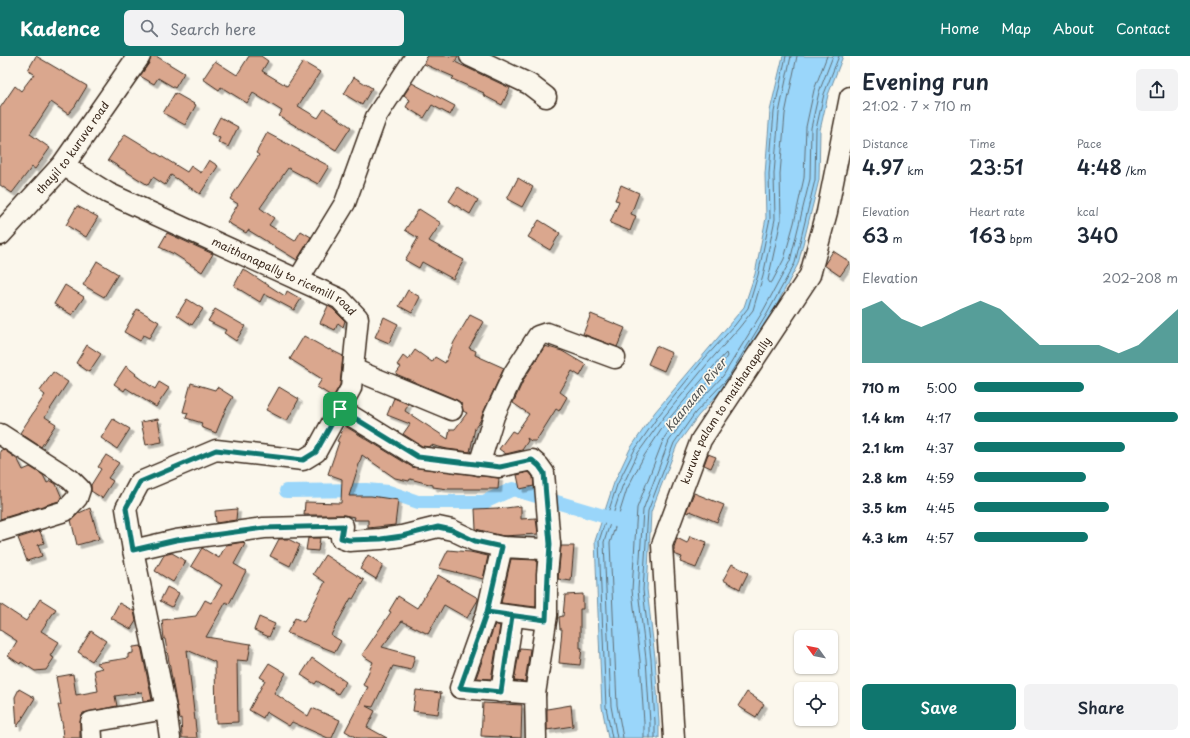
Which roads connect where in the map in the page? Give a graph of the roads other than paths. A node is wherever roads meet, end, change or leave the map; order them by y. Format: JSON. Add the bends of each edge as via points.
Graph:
{"nodes":[{"id":1,"x":140,"y":56,"type":"edge"},
{"id":2,"x":416,"y":56,"type":"edge"},
{"id":3,"x":470,"y":56,"type":"edge"},
{"id":4,"x":546,"y":97,"type":"dead end"},
{"id":5,"x":850,"y":97,"type":"edge"},
{"id":6,"x":63,"y":165,"type":"junction"},
{"id":7,"x":0,"y":234,"type":"edge"},
{"id":8,"x":298,"y":280,"type":"junction"},
{"id":9,"x":615,"y":358,"type":"dead end"},
{"id":10,"x":353,"y":368,"type":"junction"},
{"id":11,"x":340,"y":409,"type":"junction"},
{"id":12,"x":452,"y":410,"type":"dead end"},
{"id":13,"x":0,"y":434,"type":"edge"},
{"id":14,"x":478,"y":465,"type":"junction"},
{"id":15,"x":0,"y":531,"type":"edge"},
{"id":16,"x":550,"y":544,"type":"junction"},
{"id":17,"x":502,"y":547,"type":"junction"},
{"id":18,"x":133,"y":550,"type":"junction"},
{"id":19,"x":487,"y":612,"type":"junction"},
{"id":20,"x":512,"y":616,"type":"junction"},
{"id":21,"x":546,"y":620,"type":"junction"},
{"id":22,"x":501,"y":692,"type":"junction"},
{"id":23,"x":535,"y":694,"type":"junction"},
{"id":24,"x":166,"y":710,"type":"junction"},
{"id":25,"x":92,"y":738,"type":"edge"},
{"id":26,"x":170,"y":738,"type":"edge"},
{"id":27,"x":536,"y":738,"type":"edge"},
{"id":28,"x":674,"y":738,"type":"edge"}],
"edges":[{"from":1,"to":6,"type":"main road","name":"thayil to kuruva road"},
{"from":2,"to":8,"type":"street","via":[[376,117],[345,203]]},
{"from":3,"to":4,"type":"street","via":[[529,84]]},
{"from":5,"to":28,"type":"street","name":"kuruva palam to maithanapally","via":[[827,212],[810,275],[702,440],[662,545]]},
{"from":6,"to":7,"type":"main road","name":"thayil to kuruva road"},
{"from":6,"to":8,"type":"street","name":"maithanapally to ricemill road","via":[[108,193]]},
{"from":8,"to":10,"type":"street","name":"maithanapally to ricemill road","via":[[340,299],[358,318]]},
{"from":9,"to":14,"type":"street","via":[[547,333],[538,336],[510,380],[494,416]]},
{"from":10,"to":11,"type":"street","name":"maithanapally to ricemill road","via":[[351,388]]},
{"from":10,"to":12,"type":"street"},
{"from":11,"to":14,"type":"street","via":[[418,457]]},
{"from":11,"to":18,"type":"street","name":"maithanapally to ricemill road","via":[[316,452],[303,460],[216,450],[140,482],[126,508]]},
{"from":13,"to":15,"type":"street","via":[[70,479],[80,489],[77,498],[65,511]]},
{"from":14,"to":16,"type":"street","via":[[500,467],[532,460],[539,466],[544,473]]},
{"from":16,"to":17,"type":"street","via":[[542,549]]},
{"from":16,"to":21,"type":"street"},
{"from":17,"to":18,"type":"street","via":[[475,541],[452,530],[438,527],[402,536],[349,540],[341,538],[343,526],[264,528],[176,540]]},
{"from":17,"to":19,"type":"street"},
{"from":18,"to":24,"type":"street","name":"maithanapally to ricemill road"},
{"from":19,"to":20,"type":"street"},
{"from":19,"to":22,"type":"street","via":[[460,688]]},
{"from":20,"to":21,"type":"street"},
{"from":20,"to":22,"type":"street"},
{"from":21,"to":23,"type":"street"},
{"from":22,"to":23,"type":"street"},
{"from":23,"to":27,"type":"street"},
{"from":24,"to":25,"type":"street","via":[[91,722]]},
{"from":24,"to":26,"type":"street","name":"maithanapally to ricemill road"}]}
